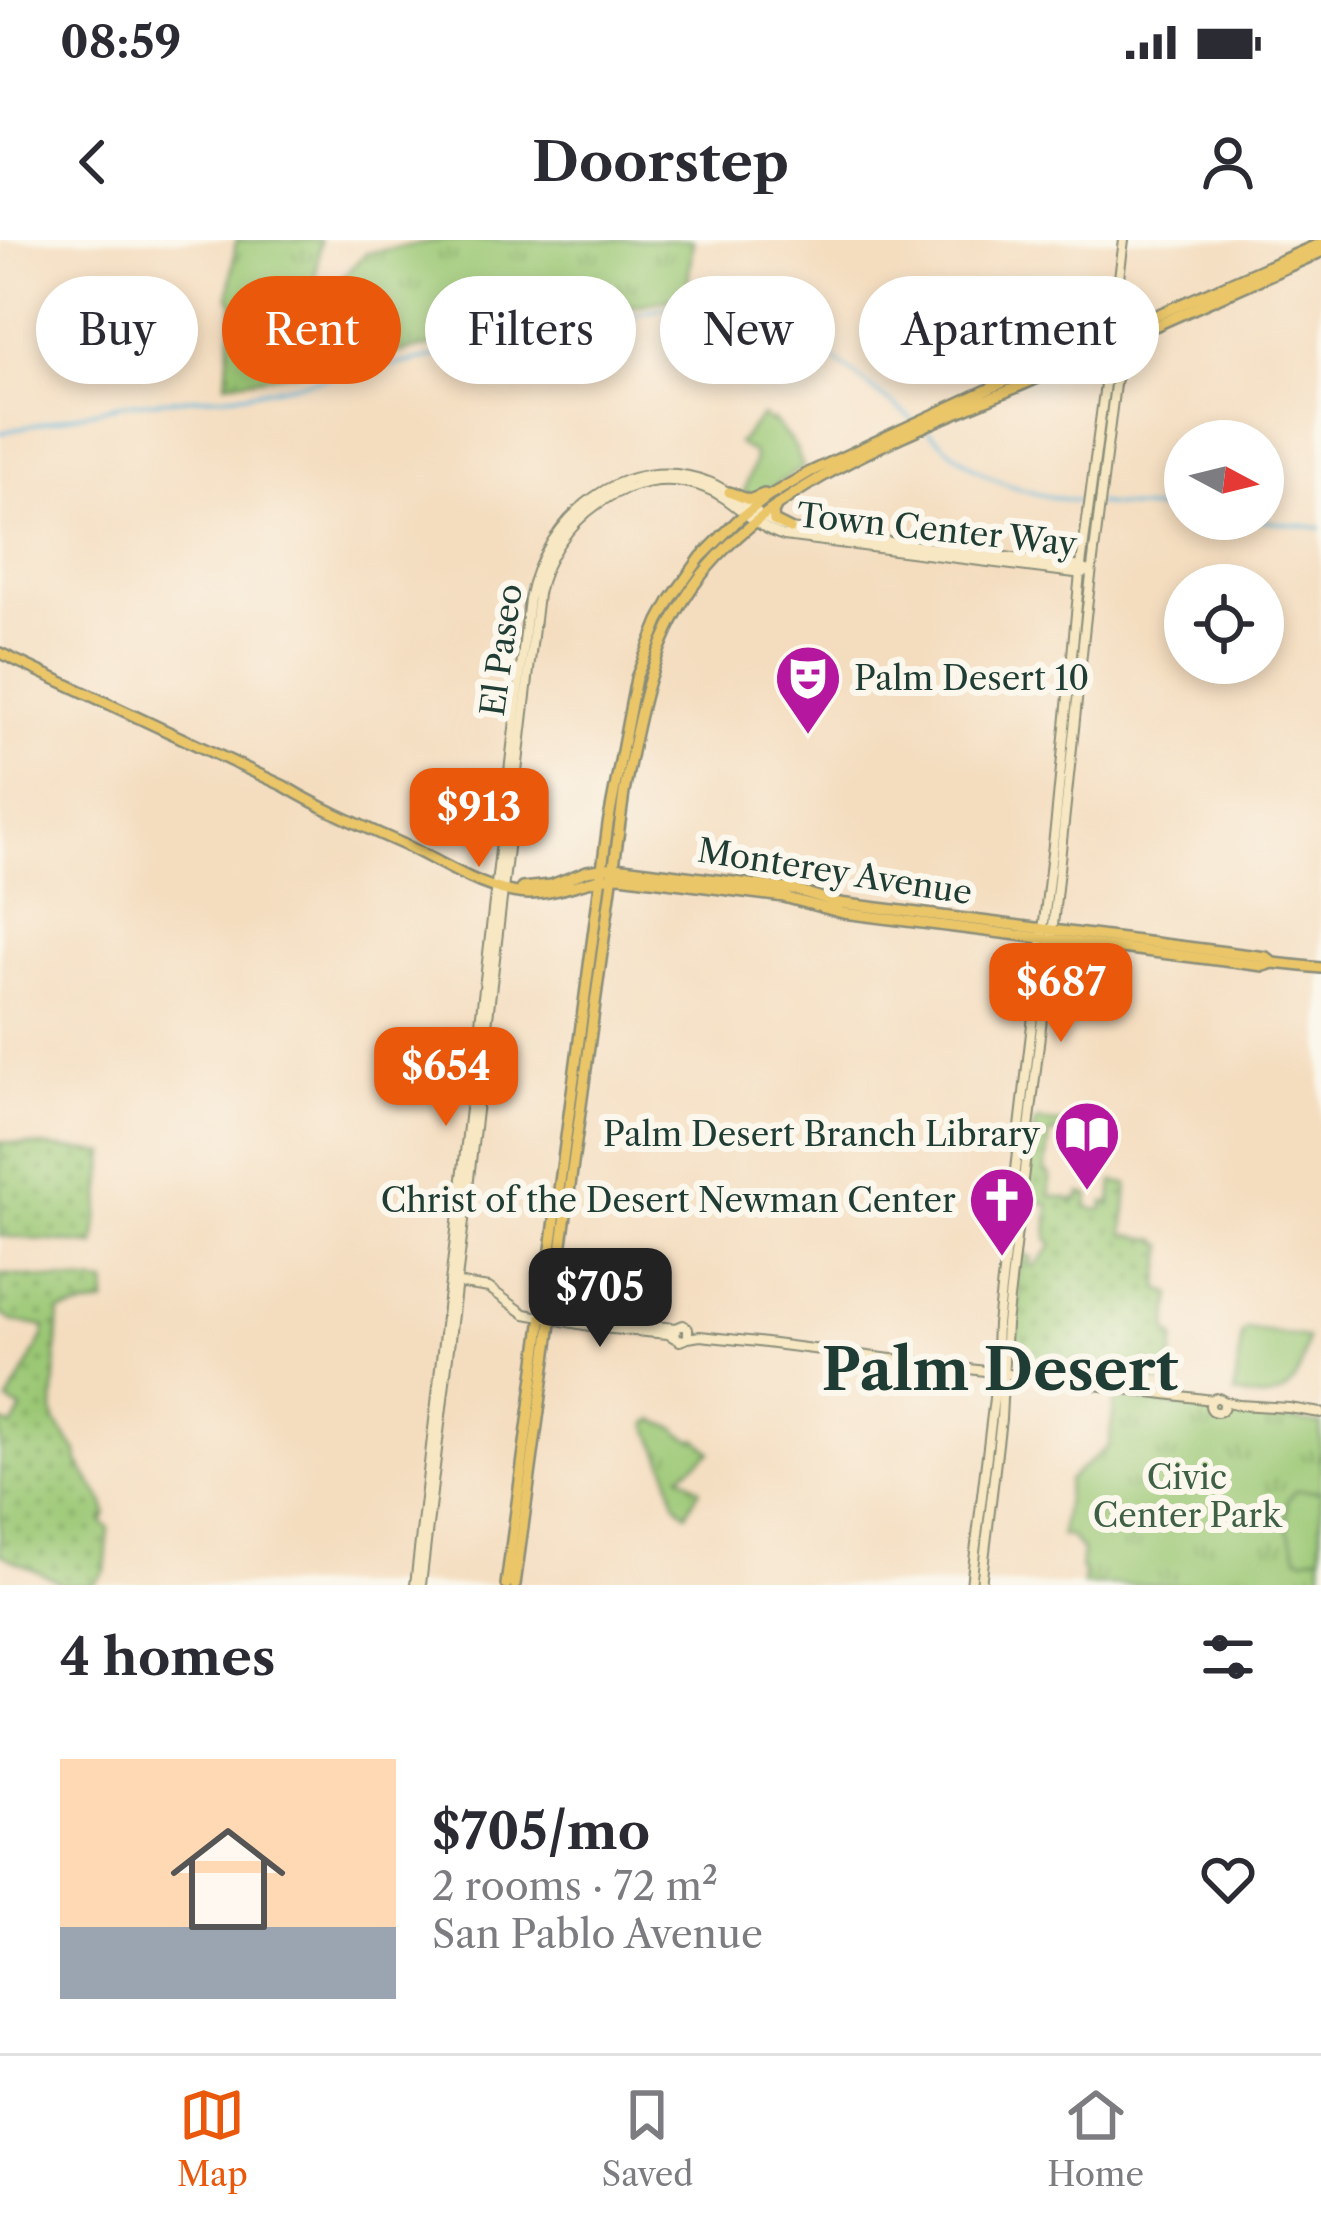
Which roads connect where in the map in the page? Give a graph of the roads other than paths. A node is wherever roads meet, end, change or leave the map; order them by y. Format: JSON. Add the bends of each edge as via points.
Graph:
{"nodes":[{"id":1,"x":1124,"y":240,"type":"edge"},
{"id":2,"x":1321,"y":248,"type":"edge"},
{"id":3,"x":1121,"y":276,"type":"edge"},
{"id":4,"x":1159,"y":320,"type":"edge"},
{"id":5,"x":1159,"y":324,"type":"edge"},
{"id":6,"x":1011,"y":384,"type":"edge"},
{"id":7,"x":1020,"y":384,"type":"edge"},
{"id":8,"x":1111,"y":384,"type":"edge"},
{"id":9,"x":1108,"y":407,"type":"junction"},
{"id":10,"x":892,"y":434,"type":"junction"},
{"id":11,"x":873,"y":452,"type":"junction"},
{"id":12,"x":790,"y":483,"type":"junction"},
{"id":13,"x":1098,"y":487,"type":"junction"},
{"id":14,"x":729,"y":492,"type":"junction"},
{"id":15,"x":779,"y":503,"type":"junction"},
{"id":16,"x":752,"y":516,"type":"junction"},
{"id":17,"x":790,"y":529,"type":"junction"},
{"id":18,"x":1084,"y":571,"type":"junction"},
{"id":19,"x":1073,"y":639,"type":"junction"},
{"id":20,"x":0,"y":653,"type":"edge"},
{"id":21,"x":1079,"y":684,"type":"junction"},
{"id":22,"x":515,"y":726,"type":"junction"},
{"id":23,"x":520,"y":745,"type":"junction"},
{"id":24,"x":509,"y":820,"type":"junction"},
{"id":25,"x":1054,"y":870,"type":"junction"},
{"id":26,"x":606,"y":872,"type":"junction"},
{"id":27,"x":500,"y":886,"type":"junction"},
{"id":28,"x":768,"y":894,"type":"junction"},
{"id":29,"x":822,"y":899,"type":"junction"},
{"id":30,"x":877,"y":908,"type":"junction"},
{"id":31,"x":856,"y":914,"type":"junction"},
{"id":32,"x":1047,"y":934,"type":"junction"},
{"id":33,"x":1075,"y":942,"type":"junction"},
{"id":34,"x":1273,"y":963,"type":"junction"},
{"id":35,"x":1321,"y":968,"type":"edge"},
{"id":36,"x":1046,"y":986,"type":"junction"},
{"id":37,"x":581,"y":1022,"type":"junction"},
{"id":38,"x":586,"y":1057,"type":"junction"},
{"id":39,"x":571,"y":1099,"type":"junction"},
{"id":40,"x":574,"y":1145,"type":"junction"},
{"id":41,"x":453,"y":1282,"type":"junction"},
{"id":42,"x":554,"y":1296,"type":"junction"},
{"id":43,"x":566,"y":1317,"type":"junction"},
{"id":44,"x":546,"y":1318,"type":"junction"},
{"id":45,"x":676,"y":1333,"type":"junction"},
{"id":46,"x":446,"y":1345,"type":"junction"},
{"id":47,"x":999,"y":1372,"type":"junction"},
{"id":48,"x":439,"y":1381,"type":"junction"},
{"id":49,"x":438,"y":1412,"type":"dead end"},
{"id":50,"x":1321,"y":1413,"type":"edge"},
{"id":51,"x":527,"y":1428,"type":"junction"},
{"id":52,"x":531,"y":1471,"type":"junction"},
{"id":53,"x":418,"y":1585,"type":"edge"},
{"id":54,"x":506,"y":1585,"type":"edge"},
{"id":55,"x":515,"y":1585,"type":"edge"},
{"id":56,"x":971,"y":1585,"type":"edge"},
{"id":57,"x":981,"y":1585,"type":"edge"}],
"edges":[{"from":1,"to":3,"type":"street"},
{"from":2,"to":4,"type":"main road"},
{"from":2,"to":5,"type":"main road"},
{"from":6,"to":10,"type":"main road"},
{"from":7,"to":11,"type":"main road"},
{"from":8,"to":9,"type":"street"},
{"from":9,"to":13,"type":"street"},
{"from":9,"to":13,"type":"street"},
{"from":10,"to":11,"type":"main road"},
{"from":10,"to":12,"type":"main road"},
{"from":11,"to":15,"type":"main road"},
{"from":12,"to":14,"type":"main road","via":[[754,500]]},
{"from":12,"to":16,"type":"main road"},
{"from":13,"to":18,"type":"street"},
{"from":14,"to":16,"type":"street","name":"El Paseo"},
{"from":14,"to":22,"type":"street","name":"El Paseo","via":[[688,476],[646,475],[600,492],[563,524],[533,578]]},
{"from":15,"to":16,"type":"main road"},
{"from":15,"to":17,"type":"main road","via":[[772,518]]},
{"from":16,"to":17,"type":"street","name":"Town Center Way"},
{"from":16,"to":18,"type":"street","name":"Town Center Way","via":[[784,536]]},
{"from":16,"to":23,"type":"street","name":"El Paseo","via":[[703,487],[659,481],[612,495],[576,520],[542,576]]},
{"from":16,"to":26,"type":"main road","via":[[693,586],[659,647]]},
{"from":17,"to":18,"type":"street","name":"Town Center Way"},
{"from":18,"to":19,"type":"street"},
{"from":18,"to":21,"type":"street"},
{"from":19,"to":21,"type":"street"},
{"from":19,"to":25,"type":"street"},
{"from":20,"to":27,"type":"main road"},
{"from":21,"to":25,"type":"street"},
{"from":22,"to":23,"type":"street"},
{"from":22,"to":24,"type":"street","name":"El Paseo"},
{"from":23,"to":24,"type":"street","name":"El Paseo"},
{"from":24,"to":27,"type":"street","name":"El Paseo"},
{"from":24,"to":27,"type":"street","name":"El Paseo"},
{"from":25,"to":32,"type":"street"},
{"from":25,"to":32,"type":"street"},
{"from":26,"to":27,"type":"main road","via":[[539,887]]},
{"from":26,"to":28,"type":"main road","name":"Monterey Avenue"},
{"from":26,"to":29,"type":"main road","name":"Monterey Avenue","via":[[763,885]]},
{"from":26,"to":37,"type":"main road"},
{"from":26,"to":38,"type":"main road"},
{"from":27,"to":41,"type":"street","name":"El Paseo"},
{"from":28,"to":29,"type":"main road"},
{"from":28,"to":31,"type":"main road","name":"Monterey Avenue"},
{"from":29,"to":30,"type":"main road","name":"Monterey Avenue"},
{"from":30,"to":31,"type":"main road"},
{"from":30,"to":32,"type":"main road","name":"Monterey Avenue"},
{"from":31,"to":32,"type":"main road","name":"Monterey Avenue"},
{"from":32,"to":33,"type":"main road","name":"Monterey Avenue"},
{"from":32,"to":34,"type":"main road","name":"Monterey Avenue"},
{"from":32,"to":36,"type":"street"},
{"from":32,"to":47,"type":"street","via":[[997,1324]]},
{"from":33,"to":34,"type":"main road","name":"Monterey Avenue"},
{"from":33,"to":36,"type":"main road","via":[[1055,953]]},
{"from":34,"to":35,"type":"main road","name":"Monterey Avenue"},
{"from":36,"to":47,"type":"street"},
{"from":37,"to":38,"type":"main road"},
{"from":37,"to":39,"type":"main road"},
{"from":38,"to":40,"type":"main road"},
{"from":39,"to":40,"type":"main road"},
{"from":39,"to":44,"type":"main road"},
{"from":40,"to":42,"type":"main road"},
{"from":41,"to":44,"type":"street","via":[[489,1288],[517,1310]]},
{"from":41,"to":46,"type":"street","name":"El Paseo"},
{"from":42,"to":43,"type":"main road"},
{"from":42,"to":44,"type":"main road"},
{"from":43,"to":44,"type":"street"},
{"from":43,"to":45,"type":"street"},
{"from":44,"to":45,"type":"street"},
{"from":44,"to":51,"type":"main road"},
{"from":44,"to":52,"type":"main road"},
{"from":45,"to":47,"type":"street","via":[[684,1341],[700,1336]]},
{"from":46,"to":48,"type":"street","name":"El Paseo"},
{"from":46,"to":53,"type":"street","name":"El Paseo"},
{"from":47,"to":50,"type":"street"},
{"from":47,"to":56,"type":"street"},
{"from":47,"to":57,"type":"street","via":[[1002,1408]]},
{"from":48,"to":49,"type":"street"},
{"from":48,"to":53,"type":"street","name":"El Paseo"},
{"from":51,"to":52,"type":"main road"},
{"from":51,"to":54,"type":"main road"},
{"from":52,"to":55,"type":"main road"}]}
